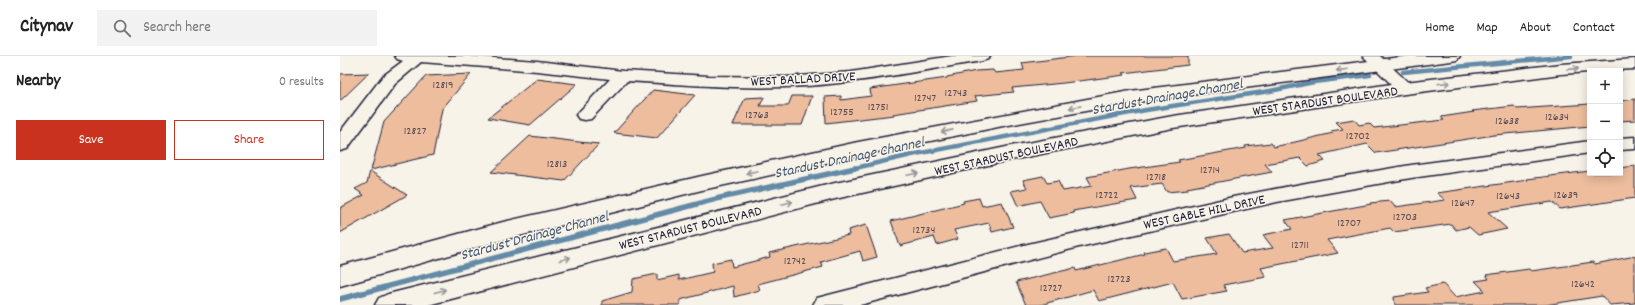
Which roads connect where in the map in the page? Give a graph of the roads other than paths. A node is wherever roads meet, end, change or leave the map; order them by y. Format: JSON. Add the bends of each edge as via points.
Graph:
{"nodes":[{"id":1,"x":982,"y":56,"type":"edge"},
{"id":2,"x":1451,"y":56,"type":"edge"},
{"id":3,"x":411,"y":57,"type":"edge"},
{"id":4,"x":1376,"y":60,"type":"edge"},
{"id":5,"x":1635,"y":64,"type":"edge"},
{"id":6,"x":623,"y":76,"type":"junction"},
{"id":7,"x":1405,"y":88,"type":"junction"},
{"id":8,"x":585,"y":115,"type":"dead end"},
{"id":9,"x":1635,"y":142,"type":"edge"},
{"id":10,"x":1623,"y":144,"type":"edge"},
{"id":11,"x":340,"y":145,"type":"edge"},
{"id":12,"x":1587,"y":147,"type":"edge"},
{"id":13,"x":340,"y":276,"type":"edge"},
{"id":14,"x":388,"y":305,"type":"edge"},
{"id":15,"x":825,"y":305,"type":"edge"}],
"edges":[{"from":1,"to":6,"type":"street","name":"WEST BALLAD DRIVE","via":[[851,76],[786,82]]},
{"from":2,"to":4,"type":"street","name":"WEST STARDUST BOULEVARD"},
{"from":3,"to":6,"type":"street","name":"WEST BALLAD DRIVE","via":[[537,66]]},
{"from":3,"to":11,"type":"street","via":[[389,80]]},
{"from":4,"to":7,"type":"street"},
{"from":4,"to":13,"type":"street","name":"WEST STARDUST BOULEVARD","one_way":true,"via":[[1130,97],[866,147],[511,229]]},
{"from":7,"to":5,"type":"street","name":"WEST STARDUST BOULEVARD","one_way":true},
{"from":6,"to":8,"type":"street"},
{"from":14,"to":7,"type":"street","name":"WEST STARDUST BOULEVARD","one_way":true,"via":[[835,191],[1011,153],[1173,122]]},
{"from":9,"to":10,"type":"street"},
{"from":12,"to":15,"type":"street","name":"WEST GABLE HILL DRIVE","via":[[1391,175],[1235,204],[1121,229]]}]}
